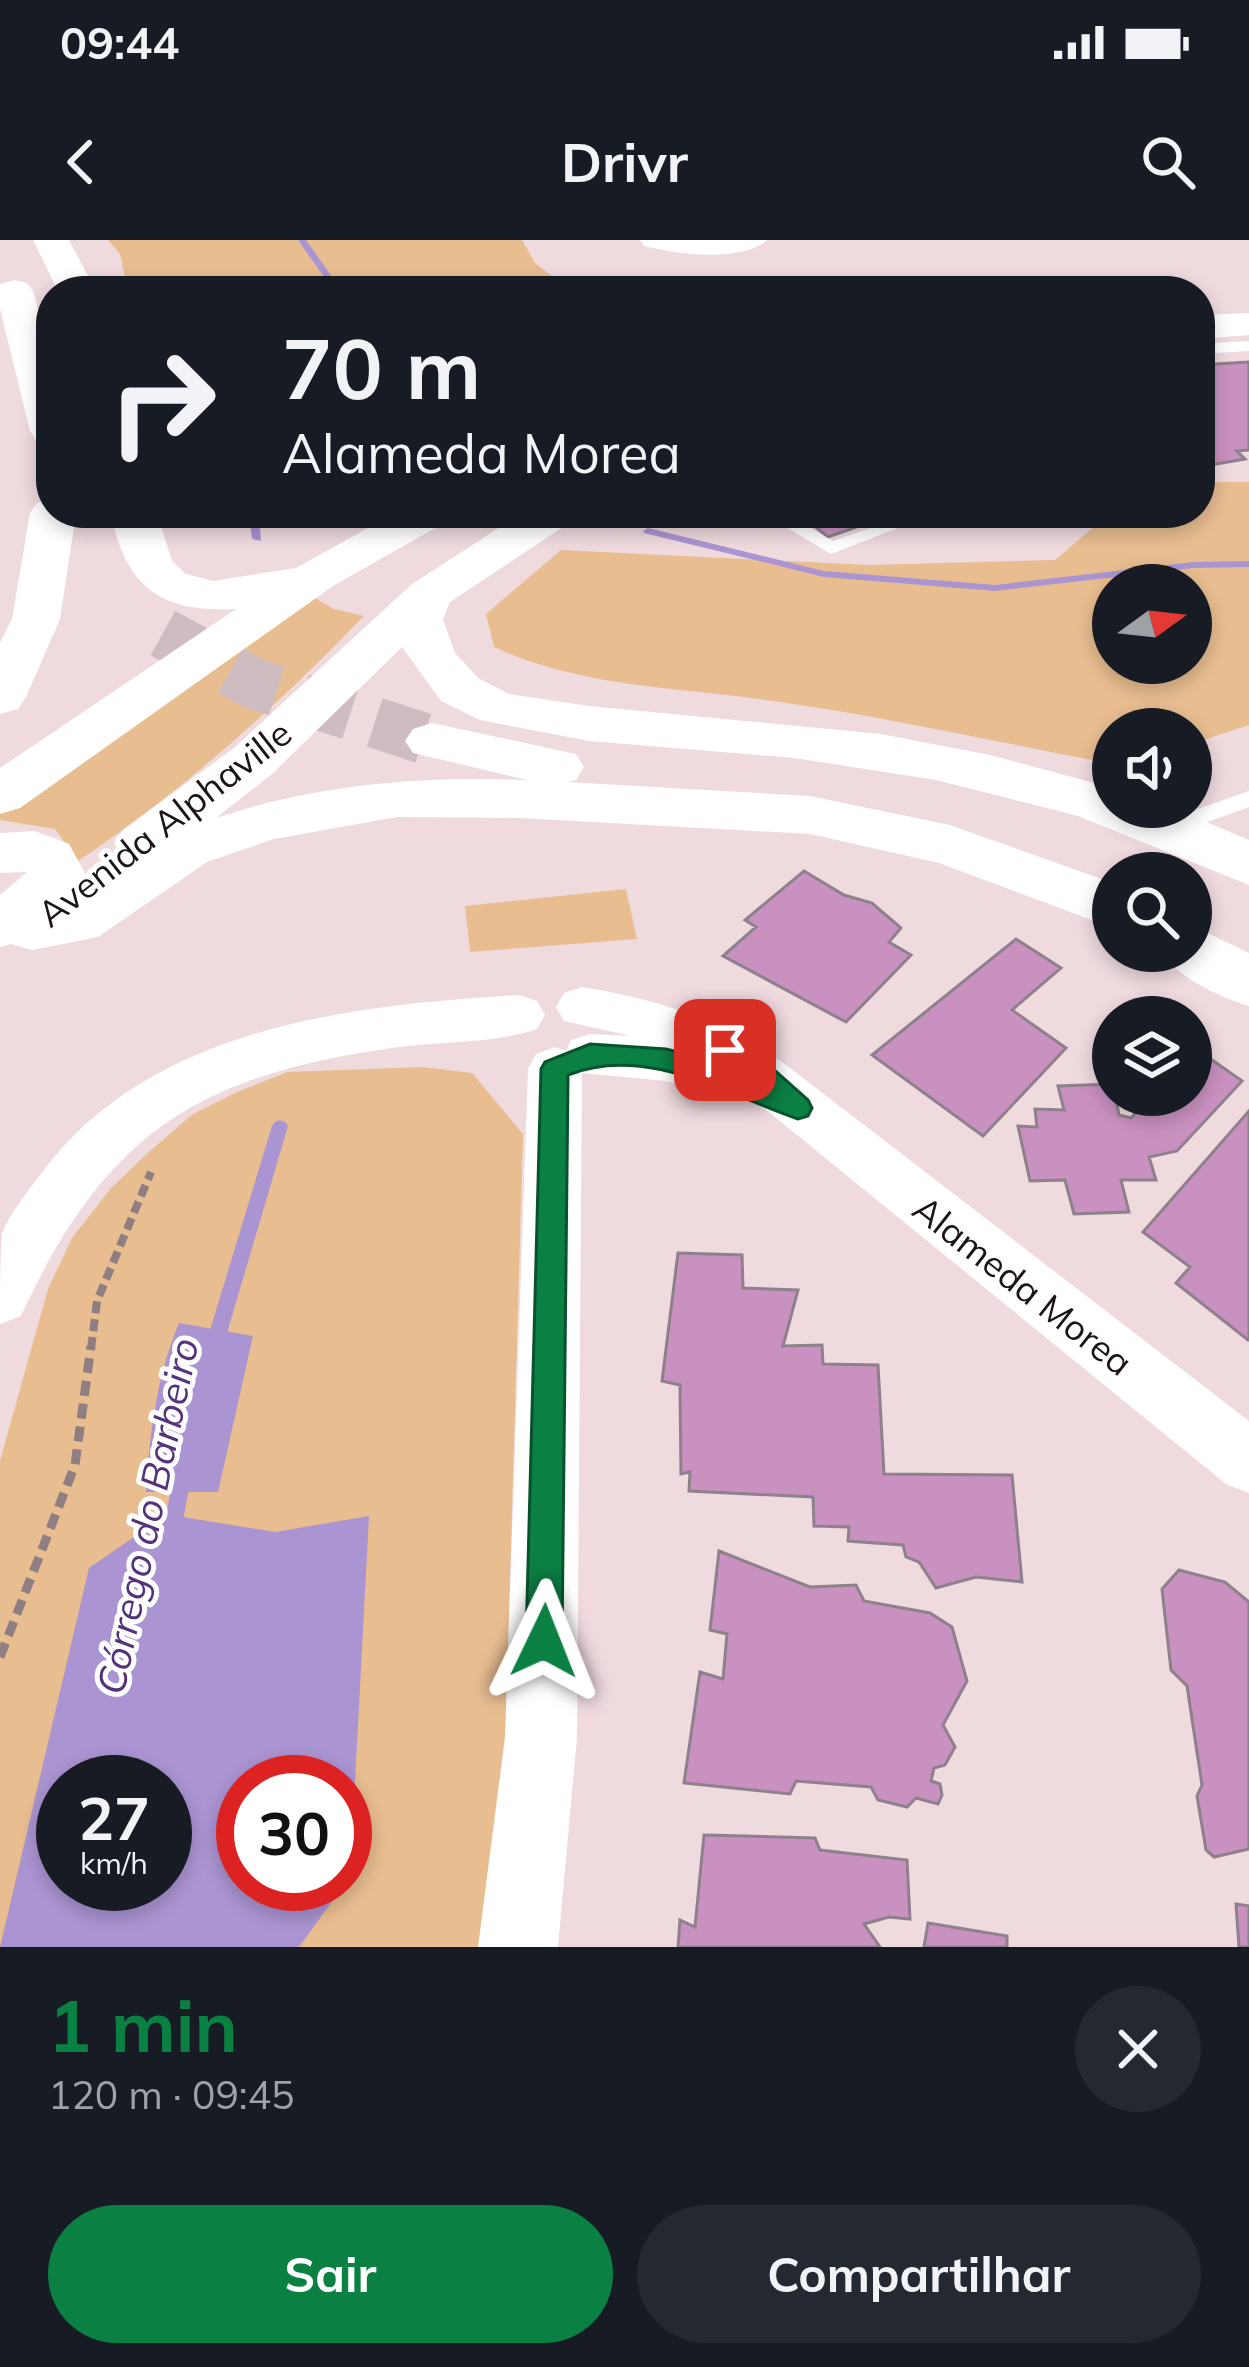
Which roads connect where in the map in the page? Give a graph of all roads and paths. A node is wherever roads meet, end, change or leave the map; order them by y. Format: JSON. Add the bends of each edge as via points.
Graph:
{"nodes":[{"id":1,"x":51,"y":240,"type":"edge"},
{"id":2,"x":753,"y":240,"type":"edge"},
{"id":3,"x":657,"y":241,"type":"edge"},
{"id":4,"x":69,"y":276,"type":"edge"},
{"id":5,"x":7,"y":280,"type":"edge"},
{"id":6,"x":1249,"y":293,"type":"edge"},
{"id":7,"x":1215,"y":294,"type":"edge"},
{"id":8,"x":1249,"y":324,"type":"edge"},
{"id":9,"x":1215,"y":326,"type":"edge"},
{"id":10,"x":36,"y":334,"type":"edge"},
{"id":11,"x":1249,"y":346,"type":"edge"},
{"id":12,"x":1215,"y":349,"type":"edge"},
{"id":13,"x":36,"y":380,"type":"edge"},
{"id":14,"x":51,"y":528,"type":"edge"},
{"id":15,"x":137,"y":528,"type":"edge"},
{"id":16,"x":402,"y":528,"type":"edge"},
{"id":17,"x":536,"y":528,"type":"edge"},
{"id":18,"x":797,"y":528,"type":"edge"},
{"id":19,"x":888,"y":528,"type":"edge"},
{"id":20,"x":333,"y":567,"type":"junction"},
{"id":21,"x":429,"y":594,"type":"junction"},
{"id":22,"x":0,"y":697,"type":"edge"},
{"id":23,"x":432,"y":741,"type":"tunnel mouth"},
{"id":24,"x":856,"y":784,"type":"junction"},
{"id":25,"x":0,"y":795,"type":"edge"},
{"id":26,"x":1249,"y":799,"type":"edge"},
{"id":27,"x":1153,"y":852,"type":"edge"},
{"id":28,"x":1166,"y":852,"type":"edge"},
{"id":29,"x":1186,"y":852,"type":"edge"},
{"id":30,"x":1189,"y":852,"type":"edge"},
{"id":31,"x":0,"y":853,"type":"edge"},
{"id":32,"x":1249,"y":864,"type":"edge"},
{"id":33,"x":1092,"y":868,"type":"edge"},
{"id":34,"x":1212,"y":882,"type":"edge"},
{"id":35,"x":1092,"y":898,"type":"edge"},
{"id":36,"x":1249,"y":907,"type":"edge"},
{"id":37,"x":1212,"y":925,"type":"edge"},
{"id":38,"x":11,"y":934,"type":"edge"},
{"id":39,"x":1249,"y":945,"type":"edge"},
{"id":40,"x":1212,"y":960,"type":"edge"},
{"id":41,"x":1249,"y":982,"type":"edge"},
{"id":42,"x":575,"y":1044,"type":"junction"},
{"id":43,"x":128,"y":1118,"type":"junction"},
{"id":44,"x":0,"y":1298,"type":"edge"},
{"id":45,"x":1249,"y":1461,"type":"edge"},
{"id":46,"x":0,"y":1657,"type":"edge"},
{"id":47,"x":518,"y":1947,"type":"edge"}],
"edges":[{"from":1,"to":4,"type":"main road"},
{"from":2,"to":3,"type":"street","via":[[701,248]]},
{"from":5,"to":10,"type":"main road"},
{"from":5,"to":13,"type":"main road"},
{"from":6,"to":7,"type":"main road"},
{"from":8,"to":9,"type":"main road"},
{"from":11,"to":12,"type":"lane"},
{"from":14,"to":22,"type":"main road","via":[[36,619]]},
{"from":15,"to":20,"type":"main road","via":[[143,560],[183,590],[253,594]]},
{"from":16,"to":20,"type":"main road"},
{"from":17,"to":21,"type":"main road","name":"Avenida Alphaville"},
{"from":18,"to":19,"type":"lane","via":[[831,548]]},
{"from":20,"to":21,"type":"main road","via":[[367,598]]},
{"from":20,"to":25,"type":"main road"},
{"from":21,"to":28,"type":"main road","via":[[419,620],[424,639],[469,696],[525,714],[653,732],[828,744],[1055,791]]},
{"from":21,"to":38,"type":"main road","name":"Avenida Alphaville","via":[[254,761]]},
{"from":23,"to":24,"type":"main road","via":[[558,767],[788,774]]},
{"from":24,"to":27,"type":"main road","via":[[920,783]]},
{"from":24,"to":33,"type":"main road"},
{"from":26,"to":30,"type":"lane"},
{"from":29,"to":32,"type":"main road","via":[[1198,836]]},
{"from":31,"to":38,"type":"main road","via":[[39,851],[57,875]]},
{"from":34,"to":36,"type":"main road"},
{"from":35,"to":38,"type":"main road","via":[[950,845],[810,814],[397,798],[267,821],[187,848],[77,921]]},
{"from":37,"to":39,"type":"main road"},
{"from":40,"to":41,"type":"main road"},
{"from":42,"to":43,"type":"street","via":[[520,1056],[512,1036],[519,1016],[448,1019],[314,1042],[216,1071]]},
{"from":42,"to":45,"type":"street","name":"Alameda Morea","via":[[692,1065],[798,1108]]},
{"from":42,"to":47,"type":"street","via":[[541,1737]]},
{"from":43,"to":44,"type":"street","via":[[47,1211]]},
{"from":43,"to":46,"type":"path","via":[[164,1151],[97,1300],[75,1465]]}]}
